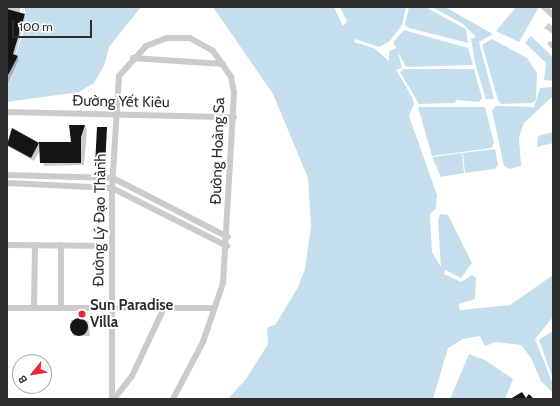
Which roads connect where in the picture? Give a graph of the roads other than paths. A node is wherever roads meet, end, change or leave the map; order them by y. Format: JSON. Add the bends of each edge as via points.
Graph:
{"nodes":[{"id":1,"x":544,"y":7,"type":"edge"},
{"id":2,"x":553,"y":15,"type":"edge"},
{"id":3,"x":133,"y":58,"type":"junction"},
{"id":4,"x":223,"y":64,"type":"junction"},
{"id":5,"x":7,"y":112,"type":"edge"},
{"id":6,"x":117,"y":115,"type":"junction"},
{"id":7,"x":234,"y":118,"type":"junction"},
{"id":8,"x":7,"y":174,"type":"edge"},
{"id":9,"x":113,"y":178,"type":"junction"},
{"id":10,"x":7,"y":183,"type":"edge"},
{"id":11,"x":112,"y":188,"type":"junction"},
{"id":12,"x":228,"y":237,"type":"junction"},
{"id":13,"x":7,"y":245,"type":"edge"},
{"id":14,"x":35,"y":245,"type":"junction"},
{"id":15,"x":61,"y":246,"type":"junction"},
{"id":16,"x":112,"y":246,"type":"junction"},
{"id":17,"x":227,"y":246,"type":"junction"},
{"id":18,"x":7,"y":308,"type":"edge"},
{"id":19,"x":34,"y":308,"type":"junction"},
{"id":20,"x":60,"y":308,"type":"junction"},
{"id":21,"x":111,"y":308,"type":"junction"},
{"id":22,"x":164,"y":308,"type":"junction"},
{"id":23,"x":214,"y":308,"type":"junction"},
{"id":24,"x":113,"y":399,"type":"edge"},
{"id":25,"x":174,"y":399,"type":"edge"}],
"edges":[{"from":1,"to":2,"type":"street"},
{"from":3,"to":4,"type":"street"},
{"from":3,"to":4,"type":"street","name":"Đường Hoàng Sa","via":[[146,46],[167,38],[190,38],[213,51]]},
{"from":3,"to":6,"type":"street","name":"Đường Hoàng Sa","via":[[120,76]]},
{"from":4,"to":7,"type":"street","name":"Đường Hoàng Sa","via":[[234,93]]},
{"from":5,"to":6,"type":"street","name":"Đường Yết Kiêu"},
{"from":6,"to":7,"type":"street","name":"Đường Yết Kiêu"},
{"from":6,"to":9,"type":"street","name":"Đường Lý Đạo Thành"},
{"from":7,"to":12,"type":"street","name":"Đường Hoàng Sa"},
{"from":8,"to":9,"type":"street"},
{"from":9,"to":11,"type":"street","name":"Đường Lý Đạo Thành"},
{"from":9,"to":12,"type":"street"},
{"from":10,"to":11,"type":"street"},
{"from":11,"to":16,"type":"street","name":"Đường Lý Đạo Thành"},
{"from":11,"to":17,"type":"street"},
{"from":12,"to":17,"type":"street","name":"Đường Hoàng Sa"},
{"from":13,"to":14,"type":"street"},
{"from":14,"to":15,"type":"street"},
{"from":14,"to":19,"type":"street"},
{"from":15,"to":16,"type":"street"},
{"from":15,"to":20,"type":"street"},
{"from":16,"to":21,"type":"street","name":"Đường Lý Đạo Thành"},
{"from":17,"to":23,"type":"street","name":"Đường Hoàng Sa","via":[[223,284]]},
{"from":18,"to":19,"type":"street"},
{"from":19,"to":20,"type":"street"},
{"from":20,"to":21,"type":"street"},
{"from":21,"to":22,"type":"street"},
{"from":21,"to":24,"type":"street","name":"Đường Lý Đạo Thành"},
{"from":22,"to":23,"type":"street"},
{"from":22,"to":24,"type":"street","via":[[132,376]]},
{"from":23,"to":25,"type":"street","name":"Đường Hoàng Sa","via":[[203,342]]}]}
